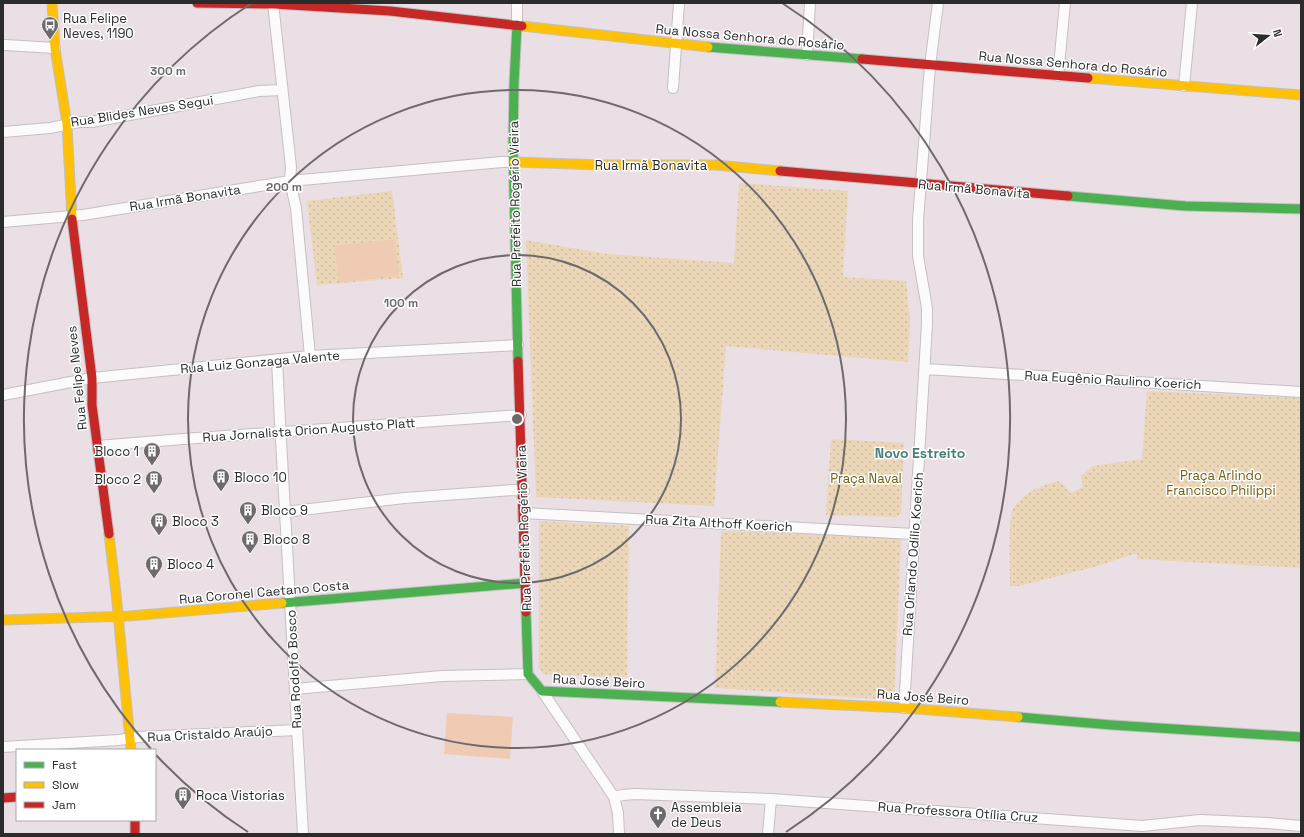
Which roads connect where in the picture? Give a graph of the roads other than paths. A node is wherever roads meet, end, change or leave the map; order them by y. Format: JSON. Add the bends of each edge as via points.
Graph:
{"nodes":[{"id":1,"x":52,"y":3,"type":"edge"},
{"id":2,"x":197,"y":3,"type":"edge"},
{"id":3,"x":517,"y":3,"type":"edge"},
{"id":4,"x":679,"y":3,"type":"edge"},
{"id":5,"x":810,"y":3,"type":"edge"},
{"id":6,"x":938,"y":3,"type":"edge"},
{"id":7,"x":1065,"y":3,"type":"edge"},
{"id":8,"x":1192,"y":3,"type":"edge"},
{"id":9,"x":274,"y":4,"type":"edge"},
{"id":10,"x":390,"y":7,"type":"edge"},
{"id":11,"x":517,"y":25,"type":"junction"},
{"id":12,"x":676,"y":44,"type":"junction"},
{"id":13,"x":5,"y":45,"type":"dead end"},
{"id":14,"x":55,"y":48,"type":"junction"},
{"id":15,"x":807,"y":55,"type":"junction"},
{"id":16,"x":930,"y":66,"type":"junction"},
{"id":17,"x":1058,"y":76,"type":"junction"},
{"id":18,"x":1184,"y":86,"type":"junction"},
{"id":19,"x":673,"y":88,"type":"dead end"},
{"id":20,"x":282,"y":90,"type":"junction"},
{"id":21,"x":1301,"y":96,"type":"edge"},
{"id":22,"x":67,"y":124,"type":"junction"},
{"id":23,"x":3,"y":132,"type":"edge"},
{"id":24,"x":514,"y":162,"type":"junction"},
{"id":25,"x":290,"y":181,"type":"junction"},
{"id":26,"x":920,"y":184,"type":"junction"},
{"id":27,"x":1301,"y":209,"type":"edge"},
{"id":28,"x":72,"y":216,"type":"junction"},
{"id":29,"x":3,"y":222,"type":"edge"},
{"id":30,"x":518,"y":345,"type":"junction"},
{"id":31,"x":310,"y":356,"type":"junction"},
{"id":32,"x":277,"y":360,"type":"junction"},
{"id":33,"x":925,"y":369,"type":"junction"},
{"id":34,"x":92,"y":378,"type":"junction"},
{"id":35,"x":1301,"y":392,"type":"edge"},
{"id":36,"x":3,"y":395,"type":"edge"},
{"id":37,"x":521,"y":415,"type":"junction"},
{"id":38,"x":280,"y":433,"type":"junction"},
{"id":39,"x":98,"y":446,"type":"junction"},
{"id":40,"x":524,"y":491,"type":"junction"},
{"id":41,"x":285,"y":512,"type":"junction"},
{"id":42,"x":523,"y":513,"type":"junction"},
{"id":43,"x":914,"y":534,"type":"junction"},
{"id":44,"x":526,"y":583,"type":"junction"},
{"id":45,"x":290,"y":604,"type":"junction"},
{"id":46,"x":118,"y":617,"type":"junction"},
{"id":47,"x":3,"y":620,"type":"edge"},
{"id":48,"x":528,"y":674,"type":"junction"},
{"id":49,"x":295,"y":689,"type":"junction"},
{"id":50,"x":542,"y":691,"type":"junction"},
{"id":51,"x":904,"y":708,"type":"junction"},
{"id":52,"x":297,"y":730,"type":"junction"},
{"id":53,"x":1301,"y":737,"type":"edge"},
{"id":54,"x":131,"y":739,"type":"junction"},
{"id":55,"x":3,"y":747,"type":"edge"},
{"id":56,"x":131,"y":749,"type":"edge"},
{"id":57,"x":16,"y":797,"type":"edge"},
{"id":58,"x":614,"y":797,"type":"junction"},
{"id":59,"x":3,"y":798,"type":"edge"},
{"id":60,"x":771,"y":799,"type":"junction"},
{"id":61,"x":135,"y":821,"type":"edge"},
{"id":62,"x":1301,"y":826,"type":"edge"},
{"id":63,"x":135,"y":834,"type":"edge"},
{"id":64,"x":303,"y":834,"type":"edge"},
{"id":65,"x":619,"y":834,"type":"edge"},
{"id":66,"x":768,"y":834,"type":"edge"}],
"edges":[{"from":1,"to":14,"type":"street","name":"Rua Felipe Neves"},
{"from":2,"to":9,"type":"street","name":"Rua Nossa Senhora do Rosário"},
{"from":3,"to":11,"type":"street","name":"Rua Prefeito Rogério Vieira"},
{"from":4,"to":12,"type":"street"},
{"from":5,"to":15,"type":"street"},
{"from":6,"to":16,"type":"street","name":"Rua Orlando Odílio Koerich"},
{"from":7,"to":17,"type":"street"},
{"from":8,"to":18,"type":"street"},
{"from":9,"to":10,"type":"street","name":"Rua Nossa Senhora do Rosário"},
{"from":9,"to":20,"type":"street"},
{"from":10,"to":11,"type":"street","name":"Rua Nossa Senhora do Rosário"},
{"from":11,"to":12,"type":"street","name":"Rua Nossa Senhora do Rosário"},
{"from":11,"to":24,"type":"street","name":"Rua Prefeito Rogério Vieira","via":[[513,106]]},
{"from":12,"to":15,"type":"street","name":"Rua Nossa Senhora do Rosário"},
{"from":12,"to":19,"type":"street"},
{"from":13,"to":14,"type":"street"},
{"from":14,"to":22,"type":"street","name":"Rua Felipe Neves"},
{"from":15,"to":16,"type":"street","name":"Rua Nossa Senhora do Rosário"},
{"from":16,"to":17,"type":"street","name":"Rua Nossa Senhora do Rosário"},
{"from":16,"to":26,"type":"street","name":"Rua Orlando Odílio Koerich"},
{"from":17,"to":18,"type":"street","name":"Rua Nossa Senhora do Rosário"},
{"from":18,"to":21,"type":"street","name":"Rua Nossa Senhora do Rosário"},
{"from":20,"to":22,"type":"street","name":"Rua Blides Neves Segui","via":[[258,91],[92,122]]},
{"from":20,"to":25,"type":"street","via":[[291,167]]},
{"from":22,"to":23,"type":"street","name":"Rua Blides Neves Segui"},
{"from":22,"to":28,"type":"street","name":"Rua Felipe Neves"},
{"from":24,"to":25,"type":"street","name":"Rua Irmã Bonavita"},
{"from":24,"to":26,"type":"street","name":"Rua Irmã Bonavita","via":[[716,165]]},
{"from":24,"to":30,"type":"street","name":"Rua Prefeito Rogério Vieira"},
{"from":25,"to":28,"type":"street","name":"Rua Irmã Bonavita"},
{"from":25,"to":31,"type":"street","via":[[296,208]]},
{"from":26,"to":27,"type":"street","name":"Rua Irmã Bonavita","via":[[1185,206]]},
{"from":26,"to":33,"type":"street","name":"Rua Orlando Odílio Koerich","via":[[917,238],[927,308]]},
{"from":28,"to":29,"type":"street","name":"Rua Irmã Bonavita"},
{"from":28,"to":34,"type":"street","name":"Rua Felipe Neves"},
{"from":30,"to":31,"type":"street","name":"Rua Luiz Gonzaga Valente"},
{"from":30,"to":37,"type":"street","name":"Rua Prefeito Rogério Vieira"},
{"from":31,"to":32,"type":"street","name":"Rua Luiz Gonzaga Valente"},
{"from":32,"to":34,"type":"street","name":"Rua Luiz Gonzaga Valente"},
{"from":32,"to":38,"type":"street","name":"Rua Rodolfo Bosco"},
{"from":33,"to":35,"type":"street","name":"Rua Eugênio Raulino Koerich"},
{"from":33,"to":43,"type":"street","name":"Rua Orlando Odílio Koerich"},
{"from":34,"to":36,"type":"street","name":"Rua Luiz Gonzaga Valente"},
{"from":34,"to":39,"type":"street","name":"Rua Felipe Neves","via":[[92,405]]},
{"from":37,"to":38,"type":"street","name":"Rua Jornalista Orion Augusto Platt"},
{"from":37,"to":40,"type":"street","name":"Rua Prefeito Rogério Vieira"},
{"from":38,"to":39,"type":"street","name":"Rua Jornalista Orion Augusto Platt"},
{"from":38,"to":41,"type":"street","name":"Rua Rodolfo Bosco"},
{"from":39,"to":46,"type":"street","name":"Rua Felipe Neves"},
{"from":40,"to":41,"type":"street","via":[[404,498]]},
{"from":40,"to":42,"type":"street","name":"Rua Prefeito Rogério Vieira"},
{"from":41,"to":45,"type":"street","name":"Rua Rodolfo Bosco"},
{"from":42,"to":43,"type":"street","name":"Rua Zita Althoff Koerich"},
{"from":42,"to":44,"type":"street","name":"Rua Prefeito Rogério Vieira"},
{"from":43,"to":51,"type":"street","name":"Rua Orlando Odílio Koerich"},
{"from":44,"to":45,"type":"street","name":"Rua Coronel Caetano Costa"},
{"from":44,"to":48,"type":"street","name":"Rua Prefeito Rogério Vieira"},
{"from":45,"to":46,"type":"street","name":"Rua Coronel Caetano Costa"},
{"from":45,"to":49,"type":"street","name":"Rua Rodolfo Bosco"},
{"from":46,"to":47,"type":"street","name":"Rua Coronel Caetano Costa"},
{"from":46,"to":54,"type":"street","name":"Rua Felipe Neves"},
{"from":48,"to":49,"type":"street","via":[[442,676]]},
{"from":48,"to":50,"type":"street"},
{"from":49,"to":52,"type":"street","name":"Rua Rodolfo Bosco"},
{"from":50,"to":51,"type":"street","name":"Rua José Beiro"},
{"from":50,"to":58,"type":"street"},
{"from":51,"to":53,"type":"street","name":"Rua José Beiro"},
{"from":52,"to":54,"type":"street","name":"Rua Cristaldo Araújo"},
{"from":52,"to":64,"type":"street","name":"Rua Rodolfo Bosco"},
{"from":54,"to":55,"type":"street","name":"Rua Cristaldo Araújo"},
{"from":54,"to":56,"type":"street","name":"Rua Felipe Neves"},
{"from":57,"to":59,"type":"street"},
{"from":58,"to":60,"type":"street","name":"Rua Professora Otília Cruz","via":[[635,794]]},
{"from":58,"to":65,"type":"street"},
{"from":60,"to":62,"type":"street","name":"Rua Professora Otília Cruz","via":[[1142,826],[1200,820]]},
{"from":60,"to":66,"type":"street"},
{"from":61,"to":63,"type":"street"}]}
